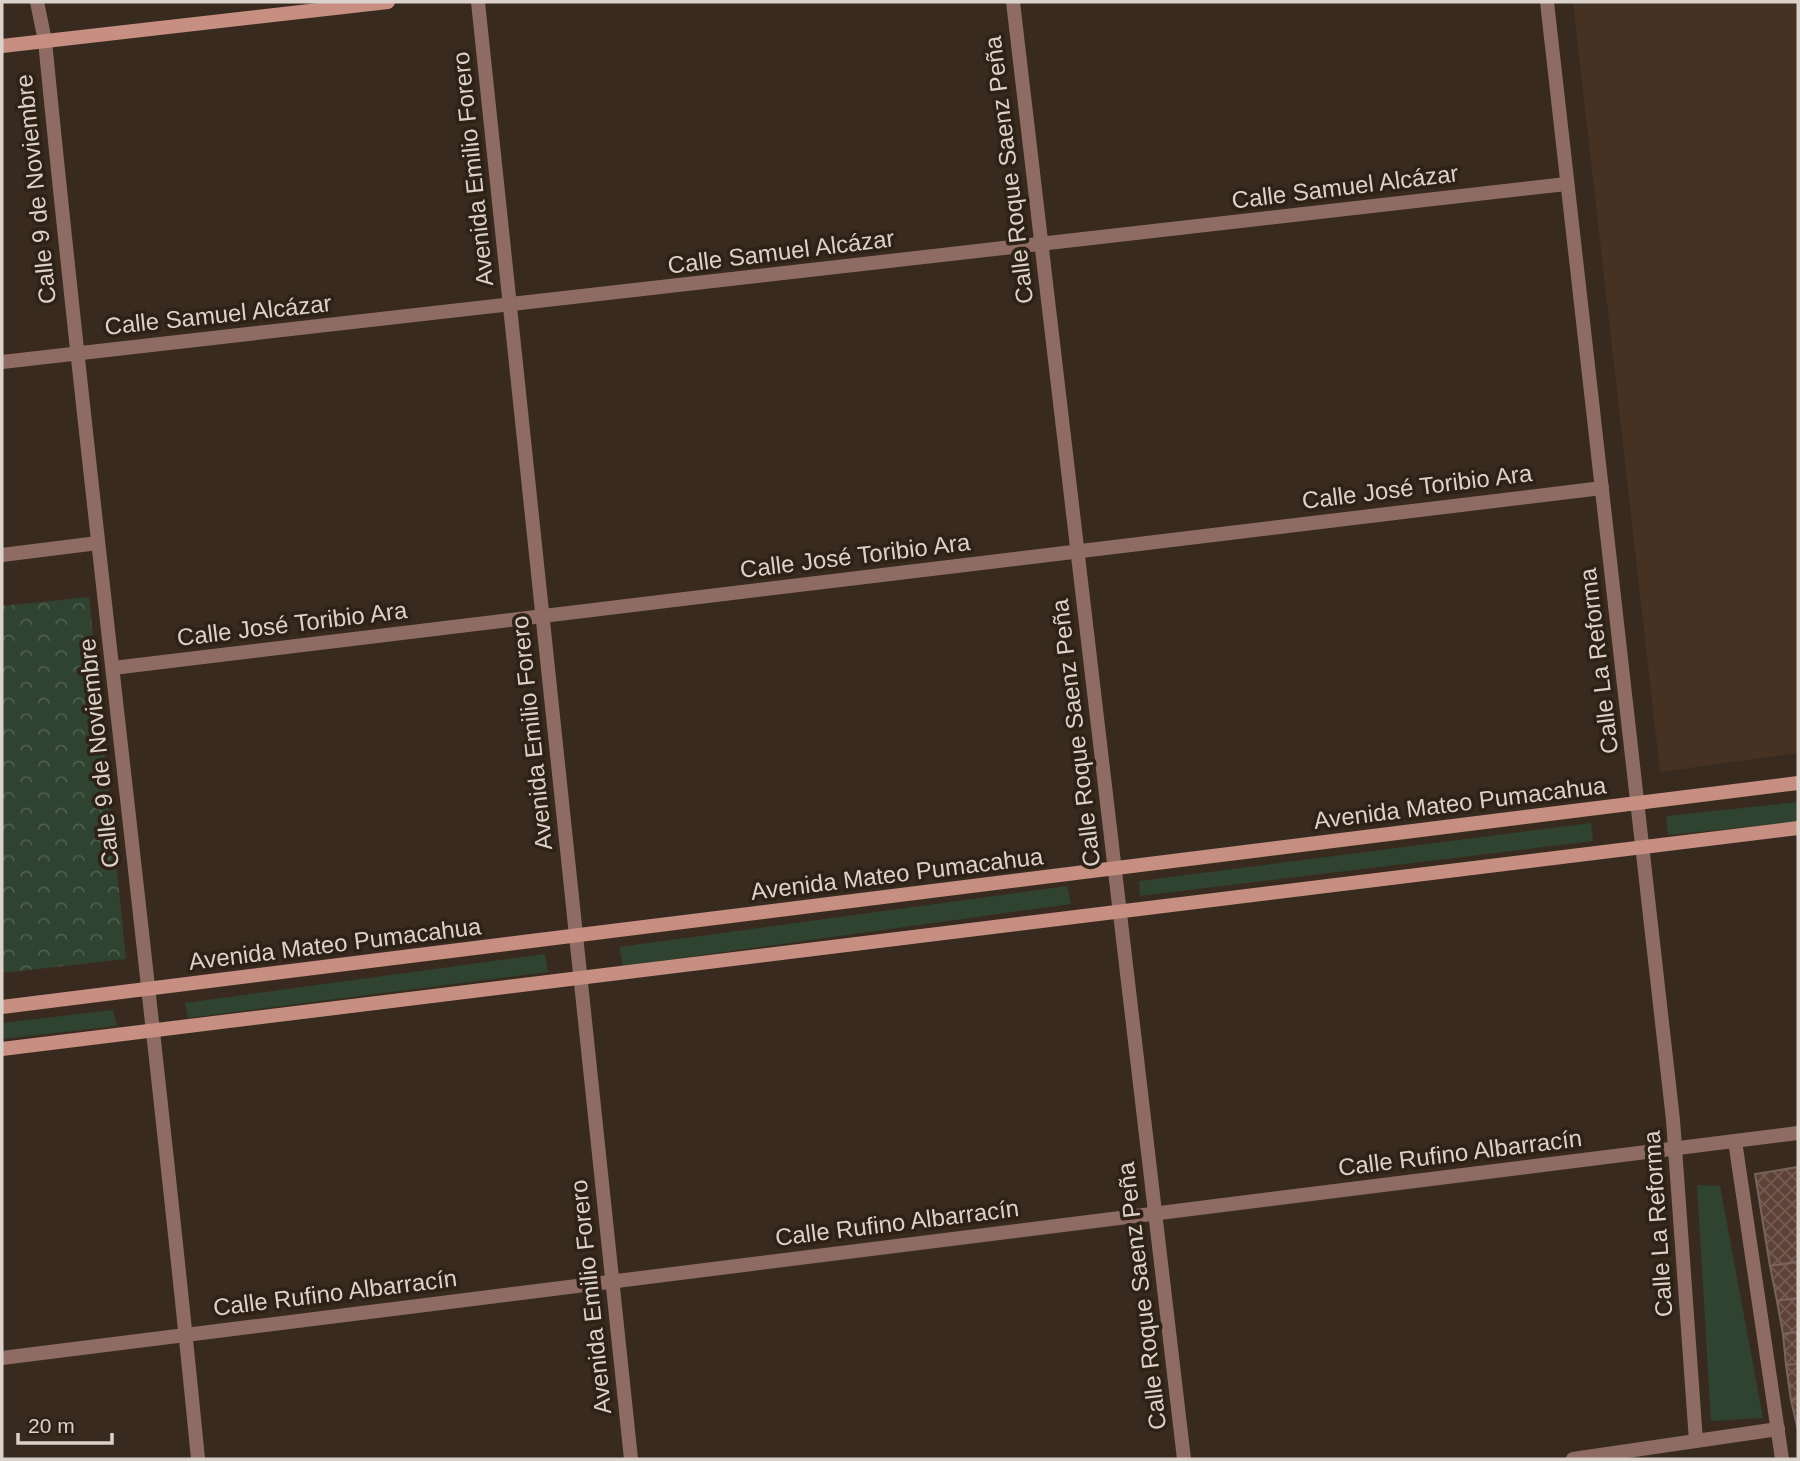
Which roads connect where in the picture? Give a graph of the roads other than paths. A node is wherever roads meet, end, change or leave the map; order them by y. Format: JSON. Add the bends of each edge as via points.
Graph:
{"nodes":[{"id":1,"x":37,"y":2,"type":"edge"},
{"id":2,"x":388,"y":2,"type":"edge"},
{"id":3,"x":478,"y":2,"type":"edge"},
{"id":4,"x":1013,"y":2,"type":"edge"},
{"id":5,"x":1547,"y":2,"type":"edge"},
{"id":6,"x":45,"y":41,"type":"junction"},
{"id":7,"x":2,"y":46,"type":"edge"},
{"id":8,"x":1566,"y":184,"type":"junction"},
{"id":9,"x":1041,"y":244,"type":"junction"},
{"id":10,"x":510,"y":306,"type":"junction"},
{"id":11,"x":75,"y":353,"type":"junction"},
{"id":12,"x":2,"y":362,"type":"edge"},
{"id":13,"x":1602,"y":488,"type":"junction"},
{"id":14,"x":98,"y":543,"type":"junction"},
{"id":15,"x":1078,"y":552,"type":"junction"},
{"id":16,"x":2,"y":555,"type":"edge"},
{"id":17,"x":542,"y":616,"type":"junction"},
{"id":18,"x":113,"y":668,"type":"junction"},
{"id":19,"x":1798,"y":783,"type":"edge"},
{"id":20,"x":1638,"y":803,"type":"junction"},
{"id":21,"x":1798,"y":828,"type":"edge"},
{"id":22,"x":1643,"y":845,"type":"junction"},
{"id":23,"x":1114,"y":869,"type":"junction"},
{"id":24,"x":1120,"y":910,"type":"junction"},
{"id":25,"x":576,"y":937,"type":"junction"},
{"id":26,"x":580,"y":978,"type":"junction"},
{"id":27,"x":148,"y":990,"type":"junction"},
{"id":28,"x":2,"y":1007,"type":"edge"},
{"id":29,"x":152,"y":1030,"type":"junction"},
{"id":30,"x":2,"y":1049,"type":"edge"},
{"id":31,"x":1798,"y":1133,"type":"edge"},
{"id":32,"x":1735,"y":1141,"type":"junction"},
{"id":33,"x":1676,"y":1149,"type":"junction"},
{"id":34,"x":1155,"y":1213,"type":"junction"},
{"id":35,"x":612,"y":1282,"type":"junction"},
{"id":36,"x":186,"y":1335,"type":"junction"},
{"id":37,"x":2,"y":1358,"type":"edge"},
{"id":38,"x":1778,"y":1429,"type":"junction"},
{"id":39,"x":1696,"y":1441,"type":"junction"},
{"id":40,"x":198,"y":1459,"type":"edge"},
{"id":41,"x":631,"y":1459,"type":"edge"},
{"id":42,"x":1184,"y":1459,"type":"edge"},
{"id":43,"x":1573,"y":1459,"type":"edge"},
{"id":44,"x":1783,"y":1459,"type":"edge"}],
"edges":[{"from":1,"to":6,"type":"street","name":"Calle 9 de Noviembre"},
{"from":2,"to":6,"type":"street"},
{"from":3,"to":10,"type":"street","name":"Avenida Emilio Forero"},
{"from":4,"to":9,"type":"street","name":"Calle Roque Saenz Peña"},
{"from":5,"to":8,"type":"street","name":"Calle La Reforma"},
{"from":6,"to":7,"type":"street"},
{"from":6,"to":11,"type":"street","name":"Calle 9 de Noviembre"},
{"from":8,"to":9,"type":"street","name":"Calle Samuel Alcázar"},
{"from":8,"to":13,"type":"street","name":"Calle La Reforma"},
{"from":9,"to":10,"type":"street","name":"Calle Samuel Alcázar"},
{"from":9,"to":15,"type":"street","name":"Calle Roque Saenz Peña"},
{"from":10,"to":11,"type":"street","name":"Calle Samuel Alcázar"},
{"from":10,"to":17,"type":"street","name":"Avenida Emilio Forero"},
{"from":11,"to":12,"type":"street","name":"Calle Samuel Alcázar"},
{"from":11,"to":14,"type":"street","name":"Calle 9 de Noviembre"},
{"from":13,"to":15,"type":"street","name":"Calle José Toribio Ara"},
{"from":13,"to":20,"type":"street","name":"Calle La Reforma"},
{"from":14,"to":16,"type":"street"},
{"from":14,"to":18,"type":"street","name":"Calle 9 de Noviembre"},
{"from":15,"to":17,"type":"street","name":"Calle José Toribio Ara"},
{"from":15,"to":23,"type":"street","name":"Calle Roque Saenz Peña"},
{"from":17,"to":18,"type":"street","name":"Calle José Toribio Ara"},
{"from":17,"to":25,"type":"street","name":"Avenida Emilio Forero"},
{"from":18,"to":27,"type":"street","name":"Calle 9 de Noviembre"},
{"from":19,"to":20,"type":"street","name":"Avenida Mateo Pumacahua"},
{"from":20,"to":22,"type":"street","name":"Calle La Reforma"},
{"from":20,"to":23,"type":"street","name":"Avenida Mateo Pumacahua"},
{"from":21,"to":22,"type":"street"},
{"from":22,"to":24,"type":"street"},
{"from":22,"to":33,"type":"street","name":"Calle La Reforma"},
{"from":23,"to":24,"type":"street","name":"Calle Roque Saenz Peña"},
{"from":23,"to":25,"type":"street","name":"Avenida Mateo Pumacahua"},
{"from":24,"to":26,"type":"street"},
{"from":24,"to":34,"type":"street","name":"Calle Roque Saenz Peña"},
{"from":25,"to":26,"type":"street","name":"Avenida Emilio Forero"},
{"from":25,"to":27,"type":"street","name":"Avenida Mateo Pumacahua"},
{"from":26,"to":29,"type":"street"},
{"from":26,"to":35,"type":"street","name":"Avenida Emilio Forero"},
{"from":27,"to":28,"type":"street","name":"Avenida Mateo Pumacahua"},
{"from":27,"to":29,"type":"street","name":"Calle 9 de Noviembre"},
{"from":29,"to":30,"type":"street"},
{"from":29,"to":36,"type":"street","name":"Calle 9 de Noviembre"},
{"from":31,"to":32,"type":"street","name":"Calle Rufino Albarracín"},
{"from":32,"to":33,"type":"street","name":"Calle Rufino Albarracín"},
{"from":32,"to":38,"type":"street"},
{"from":33,"to":34,"type":"street","name":"Calle Rufino Albarracín"},
{"from":33,"to":39,"type":"street","name":"Calle La Reforma"},
{"from":34,"to":35,"type":"street","name":"Calle Rufino Albarracín"},
{"from":34,"to":42,"type":"street","name":"Calle Roque Saenz Peña"},
{"from":35,"to":36,"type":"street","name":"Calle Rufino Albarracín"},
{"from":35,"to":41,"type":"street","name":"Avenida Emilio Forero"},
{"from":36,"to":37,"type":"street","name":"Calle Rufino Albarracín"},
{"from":36,"to":40,"type":"street","name":"Calle 9 de Noviembre"},
{"from":38,"to":39,"type":"street"},
{"from":38,"to":44,"type":"street"},
{"from":39,"to":43,"type":"street"}]}
